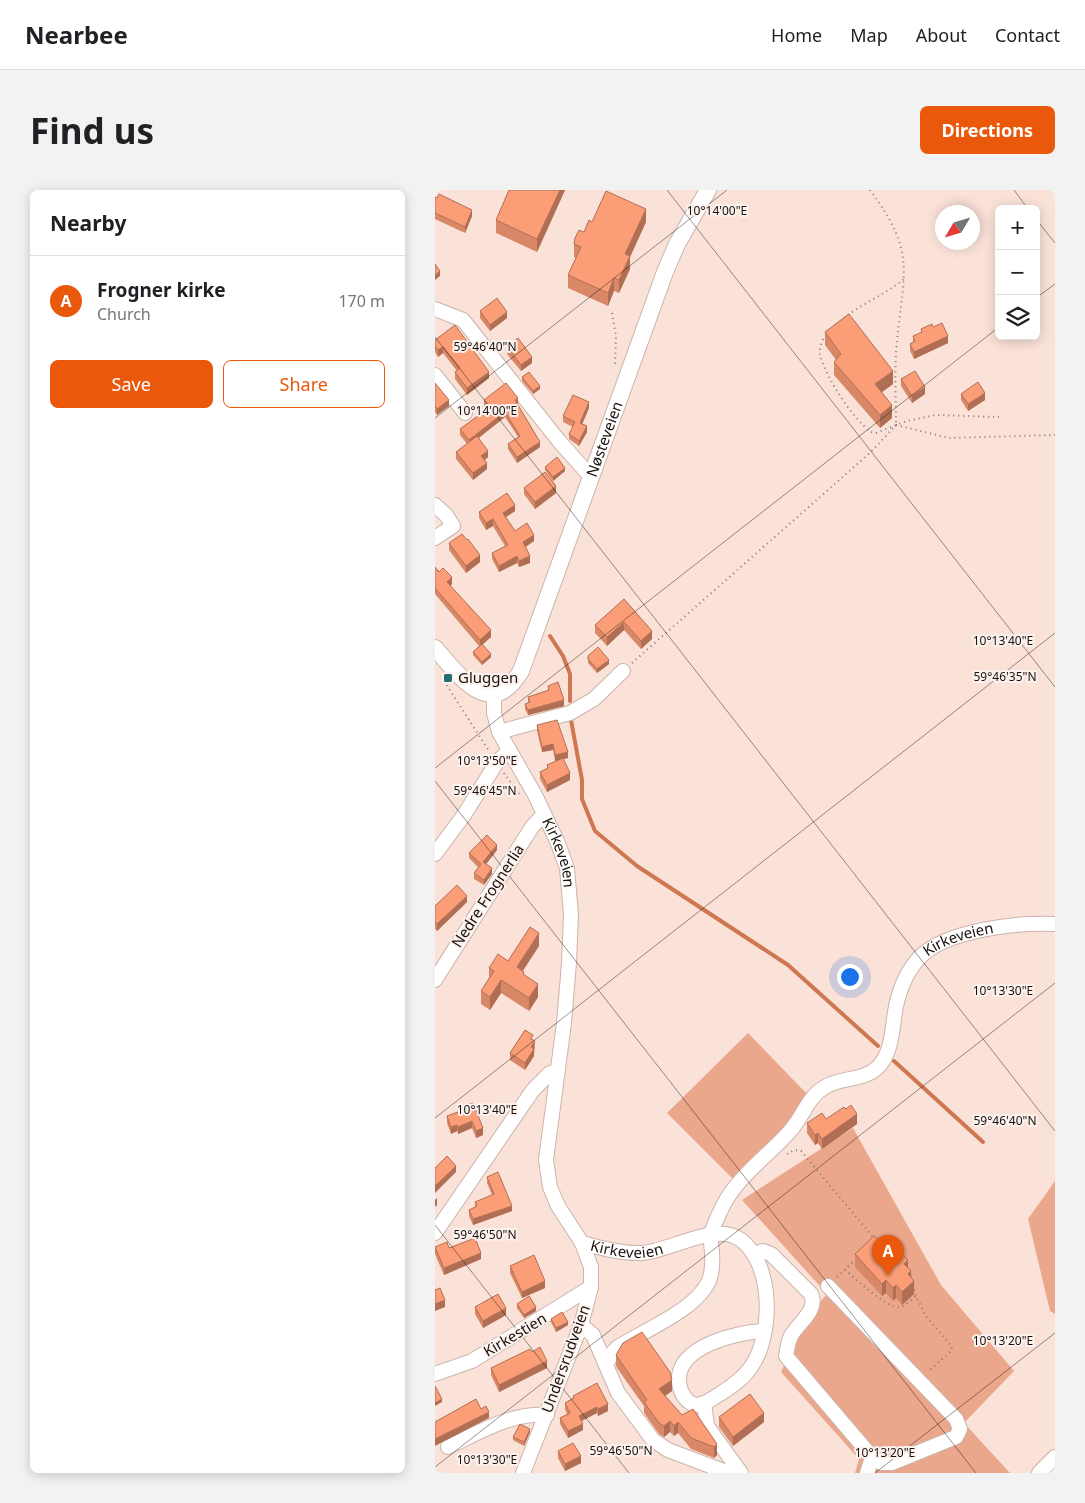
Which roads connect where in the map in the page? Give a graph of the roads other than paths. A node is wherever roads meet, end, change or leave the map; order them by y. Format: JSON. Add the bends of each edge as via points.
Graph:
{"nodes":[{"id":1,"x":708,"y":190,"type":"edge"},
{"id":2,"x":435,"y":309,"type":"edge"},
{"id":3,"x":435,"y":374,"type":"edge"},
{"id":4,"x":465,"y":414,"type":"dead end"},
{"id":5,"x":591,"y":477,"type":"junction"},
{"id":6,"x":435,"y":505,"type":"edge"},
{"id":7,"x":435,"y":538,"type":"edge"},
{"id":8,"x":435,"y":648,"type":"edge"},
{"id":9,"x":623,"y":671,"type":"road end"},
{"id":10,"x":500,"y":691,"type":"junction"},
{"id":11,"x":499,"y":732,"type":"junction"},
{"id":12,"x":509,"y":751,"type":"junction"},
{"id":13,"x":543,"y":815,"type":"junction"},
{"id":14,"x":435,"y":854,"type":"edge"},
{"id":15,"x":1055,"y":924,"type":"edge"},
{"id":16,"x":435,"y":980,"type":"edge"},
{"id":17,"x":558,"y":1071,"type":"junction"},
{"id":18,"x":435,"y":1233,"type":"edge"},
{"id":19,"x":710,"y":1235,"type":"junction"},
{"id":20,"x":583,"y":1243,"type":"junction"},
{"id":21,"x":754,"y":1255,"type":"junction"},
{"id":22,"x":828,"y":1286,"type":"road end"},
{"id":23,"x":591,"y":1287,"type":"junction"},
{"id":24,"x":581,"y":1325,"type":"junction"},
{"id":25,"x":764,"y":1331,"type":"junction"},
{"id":26,"x":606,"y":1365,"type":"junction"},
{"id":27,"x":435,"y":1374,"type":"edge"},
{"id":28,"x":705,"y":1403,"type":"junction"},
{"id":29,"x":547,"y":1415,"type":"junction"},
{"id":30,"x":448,"y":1447,"type":"dead end"},
{"id":31,"x":871,"y":1457,"type":"junction"},
{"id":32,"x":1055,"y":1457,"type":"edge"},
{"id":33,"x":523,"y":1473,"type":"edge"},
{"id":34,"x":729,"y":1473,"type":"edge"},
{"id":35,"x":741,"y":1473,"type":"edge"},
{"id":36,"x":867,"y":1473,"type":"edge"},
{"id":37,"x":1039,"y":1473,"type":"edge"}],
"edges":[{"from":1,"to":5,"type":"main road","name":"Nøsteveien","via":[[677,244]]},
{"from":2,"to":5,"type":"street","via":[[463,320]]},
{"from":3,"to":4,"type":"street"},
{"from":5,"to":10,"type":"main road","name":"Nøsteveien","via":[[527,659],[516,679]]},
{"from":6,"to":7,"type":"street","via":[[453,526]]},
{"from":8,"to":10,"type":"main road","via":[[472,688],[482,692]]},
{"from":9,"to":11,"type":"street","via":[[571,713]]},
{"from":10,"to":11,"type":"street","name":"Kirkeveien","via":[[494,713]]},
{"from":11,"to":12,"type":"street","name":"Kirkeveien"},
{"from":12,"to":13,"type":"street","name":"Kirkeveien"},
{"from":12,"to":14,"type":"street","via":[[497,762]]},
{"from":13,"to":16,"type":"street","name":"Nedre Frognerlia","via":[[527,834]]},
{"from":13,"to":17,"type":"street","name":"Kirkeveien","via":[[563,854],[570,889],[569,963]]},
{"from":15,"to":19,"type":"street","name":"Kirkeveien","via":[[1030,924],[977,933],[937,945],[922,955],[904,981],[882,1062],[865,1075],[834,1083],[817,1092],[791,1131],[729,1194]]},
{"from":17,"to":18,"type":"street","via":[[550,1072],[533,1090]]},
{"from":17,"to":20,"type":"street","name":"Kirkeveien","via":[[547,1146],[547,1174],[558,1206]]},
{"from":19,"to":20,"type":"street","name":"Kirkeveien","via":[[643,1253]]},
{"from":19,"to":21,"type":"street","via":[[735,1236]]},
{"from":19,"to":26,"type":"street","via":[[712,1268],[704,1291],[689,1305],[618,1347]]},
{"from":20,"to":23,"type":"street","name":"Undersrudveien","via":[[591,1267]]},
{"from":21,"to":25,"type":"street","via":[[766,1294]]},
{"from":21,"to":31,"type":"street","via":[[763,1251],[771,1254],[811,1294],[811,1307],[791,1335],[786,1356]]},
{"from":22,"to":31,"type":"street","via":[[956,1419],[959,1426],[958,1434],[951,1440],[892,1463],[881,1463]]},
{"from":23,"to":24,"type":"street","name":"Undersrudveien"},
{"from":23,"to":27,"type":"street","name":"Kirkestien","via":[[472,1361]]},
{"from":24,"to":26,"type":"street","via":[[593,1335]]},
{"from":24,"to":29,"type":"street","name":"Undersrudveien"},
{"from":25,"to":28,"type":"street","via":[[751,1367],[729,1388]]},
{"from":25,"to":28,"type":"street","via":[[729,1336],[699,1349],[689,1358],[680,1371],[680,1387],[688,1401],[696,1405]]},
{"from":26,"to":34,"type":"street","via":[[618,1393],[659,1444]]},
{"from":28,"to":35,"type":"street","via":[[707,1426]]},
{"from":29,"to":30,"type":"street","via":[[530,1415],[497,1424]]},
{"from":29,"to":33,"type":"street","name":"Undersrudveien"},
{"from":31,"to":36,"type":"street"},
{"from":32,"to":37,"type":"street"}]}
